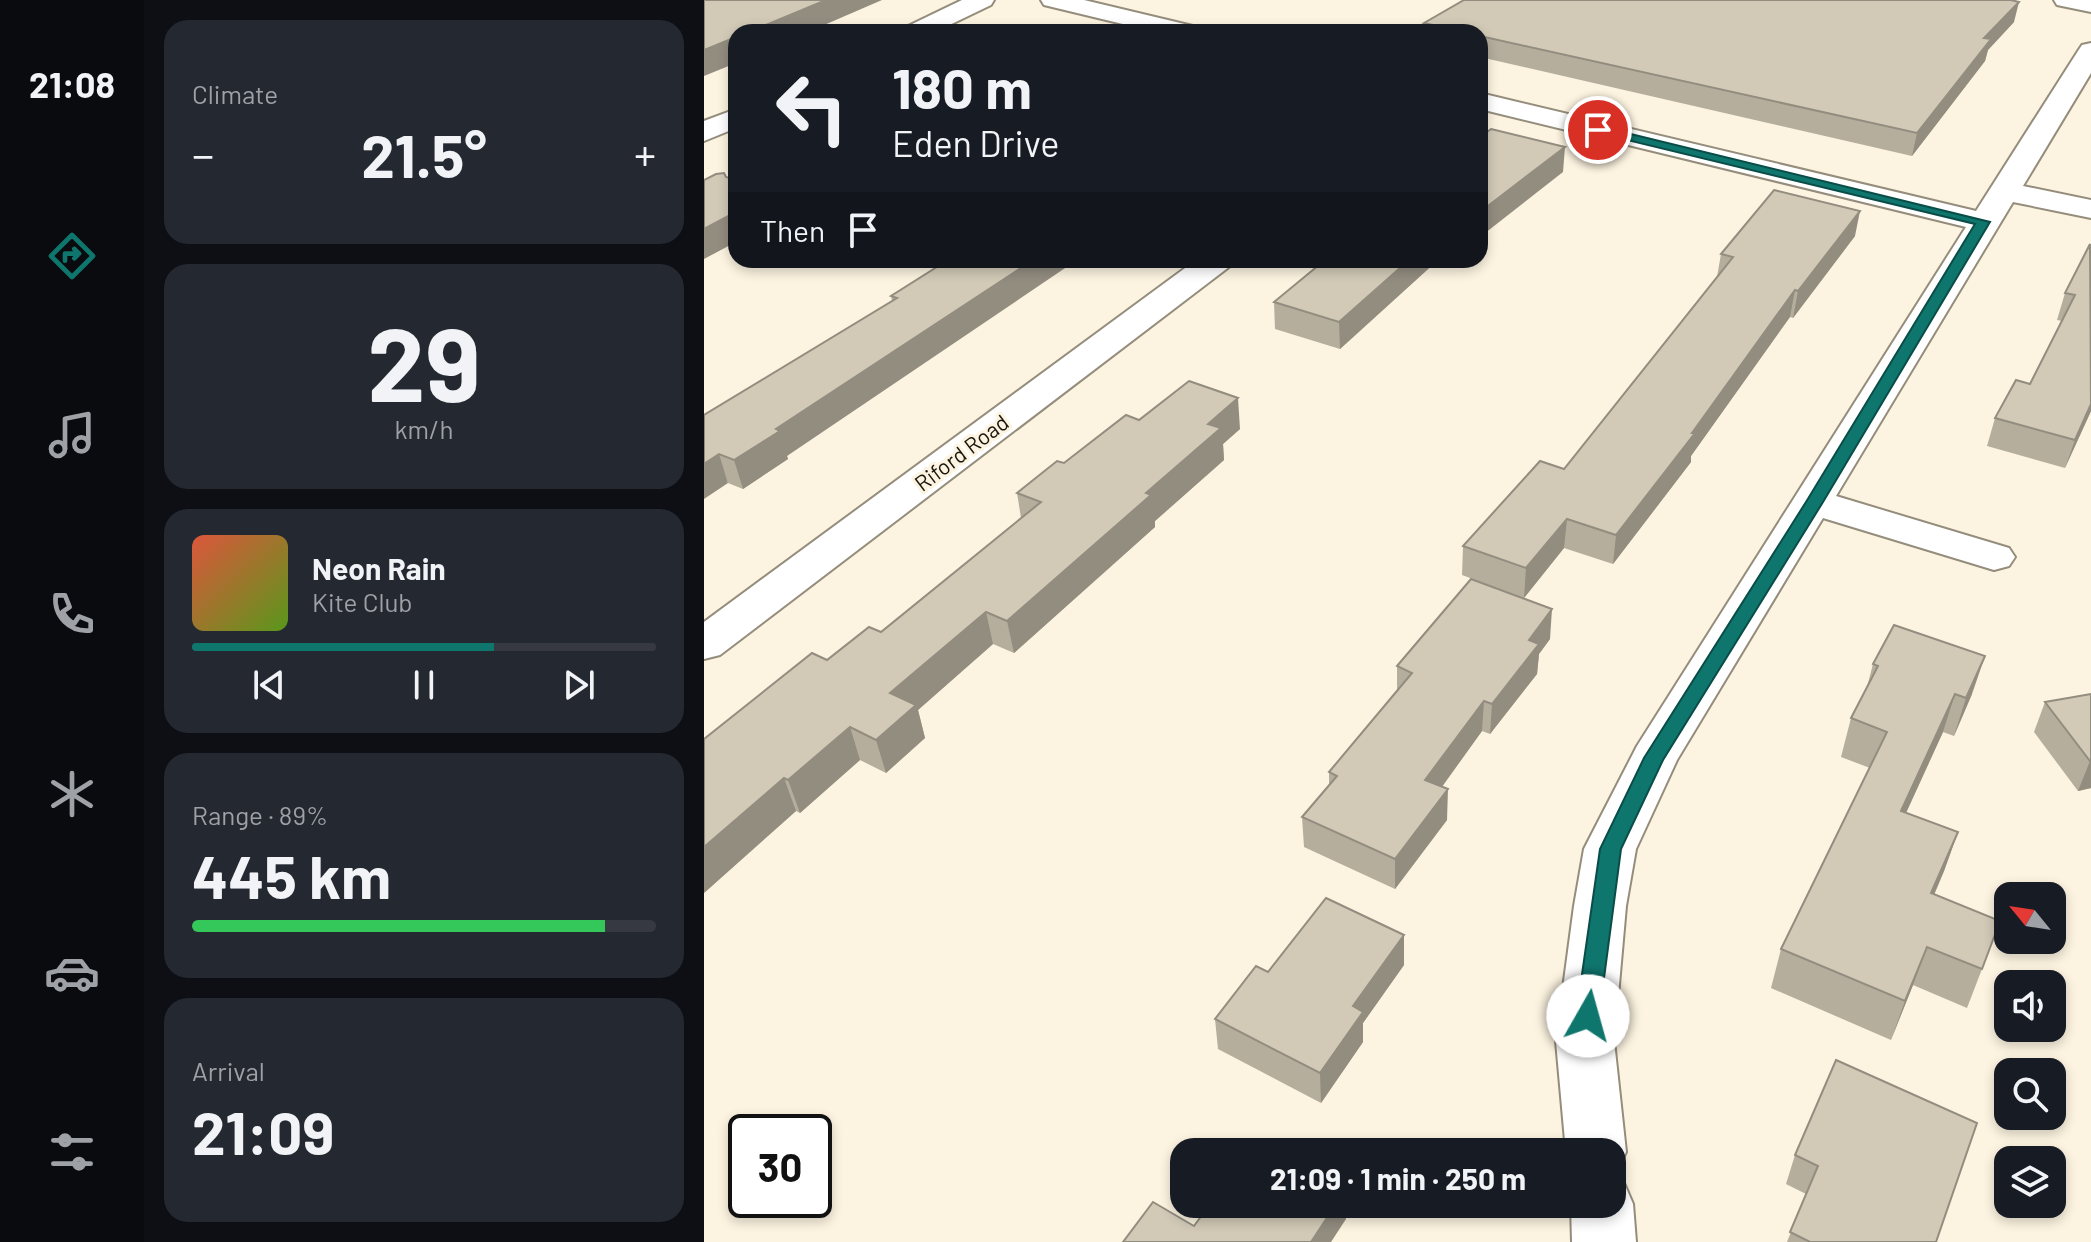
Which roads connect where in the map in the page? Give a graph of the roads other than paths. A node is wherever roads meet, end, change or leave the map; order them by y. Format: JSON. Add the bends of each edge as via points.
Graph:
{"nodes":[{"id":1,"x":982,"y":0,"type":"edge"},
{"id":2,"x":1053,"y":0,"type":"edge"},
{"id":3,"x":2066,"y":0,"type":"edge"},
{"id":4,"x":2091,"y":5,"type":"edge"},
{"id":5,"x":932,"y":24,"type":"edge"},
{"id":6,"x":1154,"y":24,"type":"edge"},
{"id":7,"x":2091,"y":51,"type":"edge"},
{"id":8,"x":1488,"y":103,"type":"edge"},
{"id":9,"x":728,"y":121,"type":"edge"},
{"id":10,"x":704,"y":132,"type":"edge"},
{"id":11,"x":1993,"y":206,"type":"junction"},
{"id":12,"x":2091,"y":209,"type":"edge"},
{"id":13,"x":1206,"y":268,"type":"edge"},
{"id":14,"x":1814,"y":502,"type":"junction"},
{"id":15,"x":1994,"y":557,"type":"dead end"},
{"id":16,"x":704,"y":644,"type":"edge"},
{"id":17,"x":1595,"y":1138,"type":"edge"},
{"id":18,"x":1603,"y":1218,"type":"edge"},
{"id":19,"x":1604,"y":1242,"type":"edge"}],
"edges":[{"from":1,"to":5,"type":"street"},
{"from":2,"to":6,"type":"street"},
{"from":3,"to":4,"type":"street"},
{"from":7,"to":11,"type":"street"},
{"from":8,"to":11,"type":"street"},
{"from":9,"to":10,"type":"street"},
{"from":11,"to":12,"type":"street"},
{"from":11,"to":14,"type":"street"},
{"from":13,"to":16,"type":"street","name":"Riford Road"},
{"from":14,"to":15,"type":"street"},
{"from":14,"to":17,"type":"street","via":[[1654,758],[1610,849],[1585,1041]]},
{"from":18,"to":19,"type":"street"}]}
